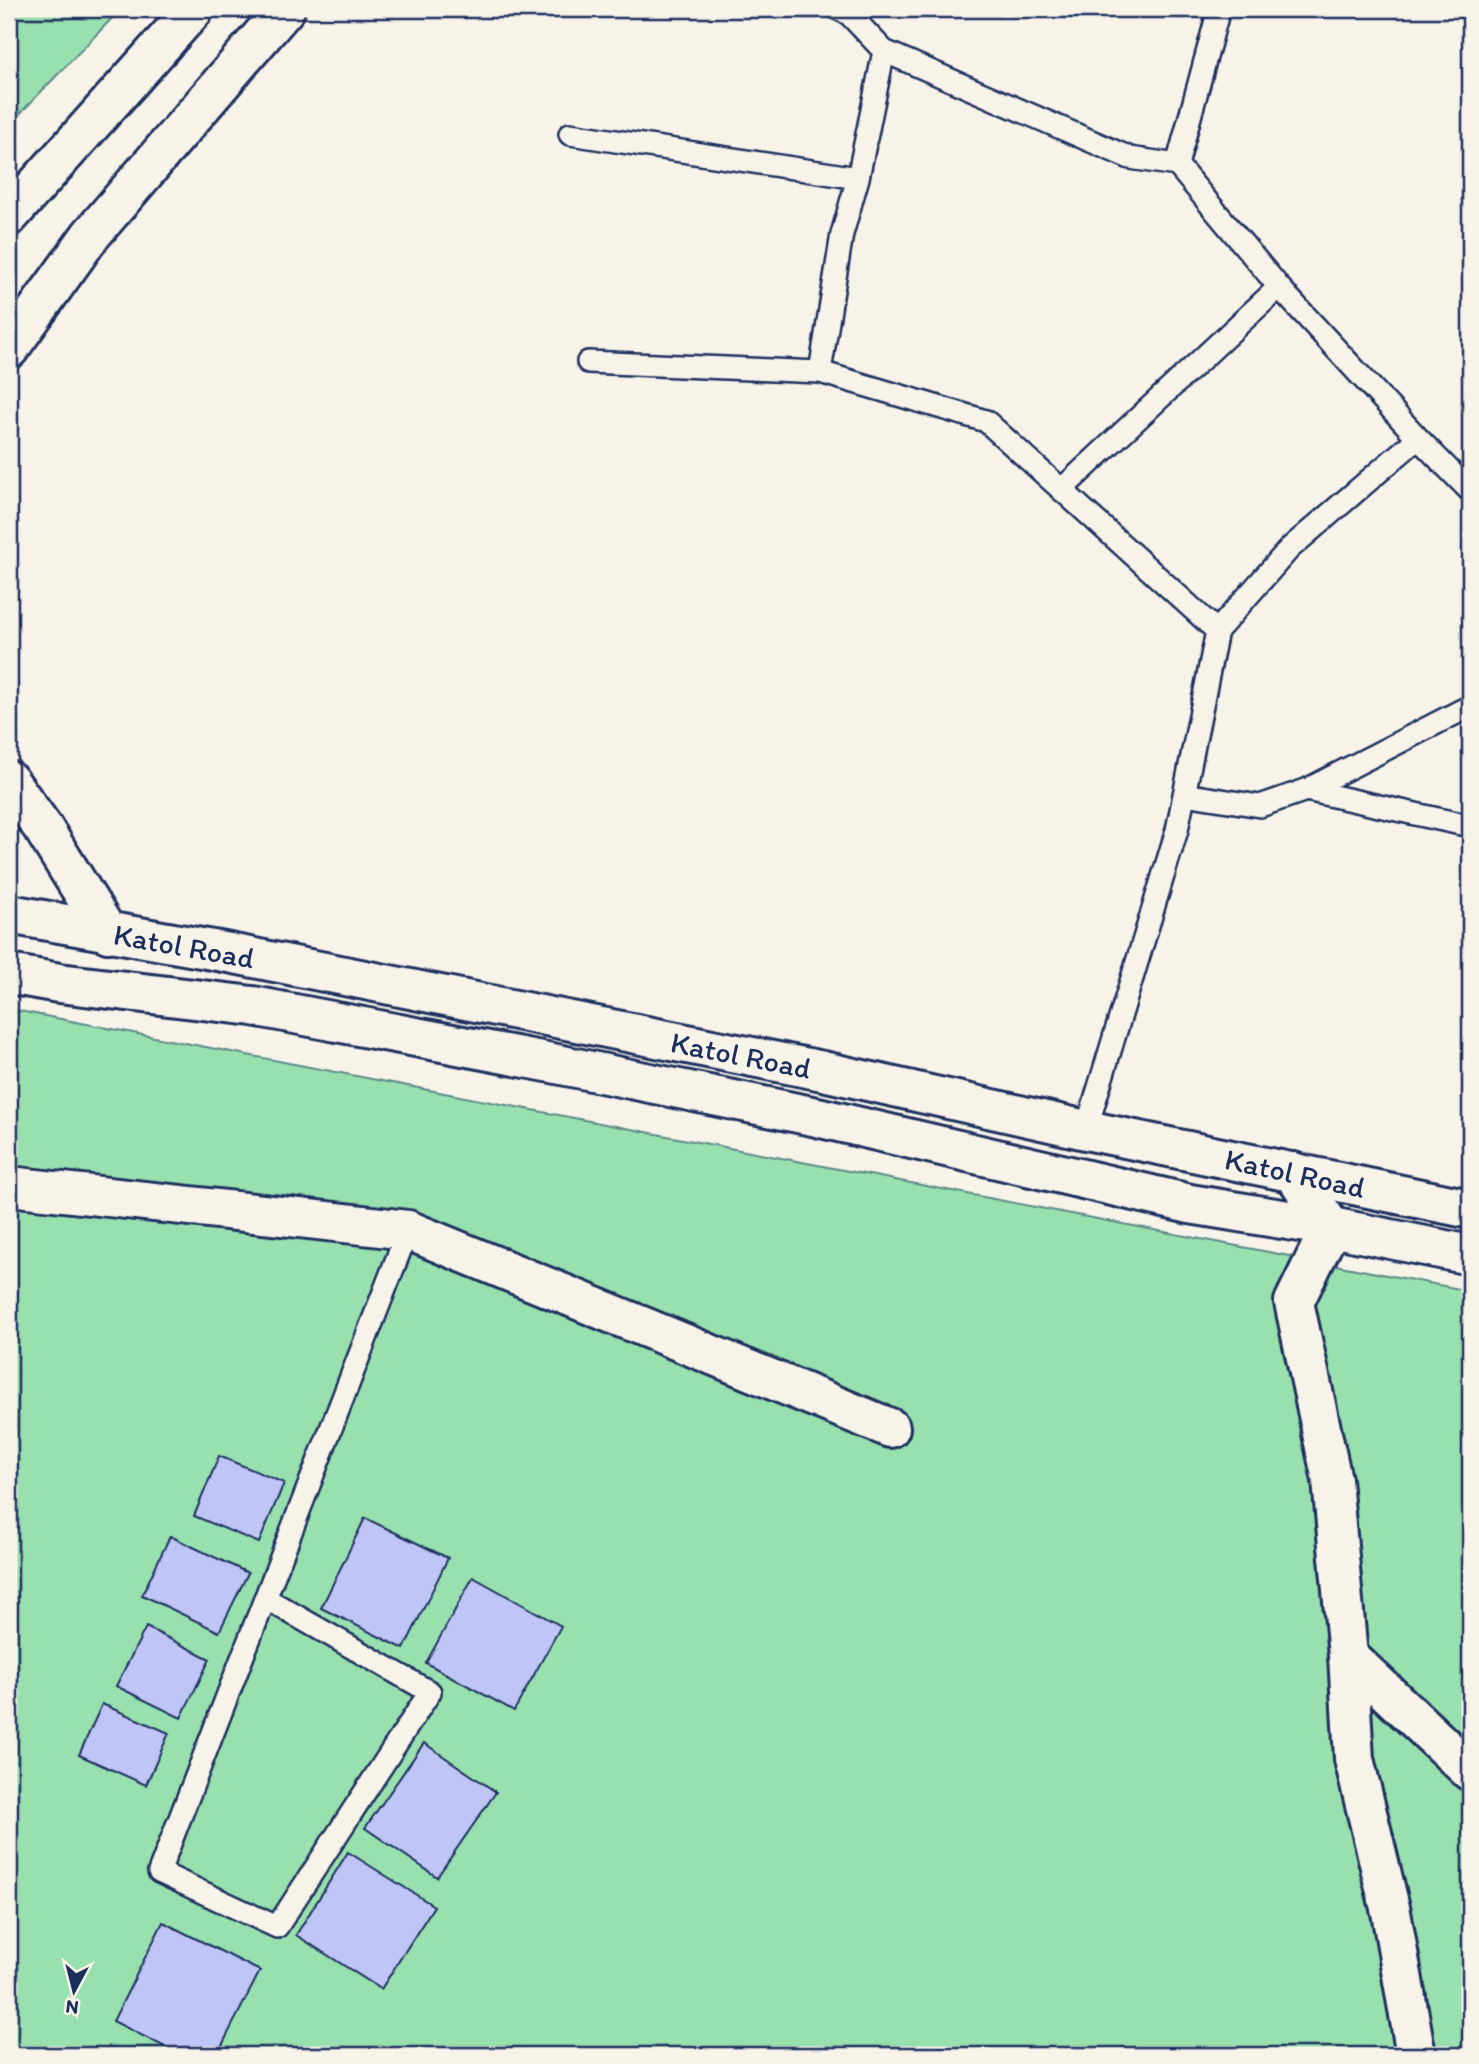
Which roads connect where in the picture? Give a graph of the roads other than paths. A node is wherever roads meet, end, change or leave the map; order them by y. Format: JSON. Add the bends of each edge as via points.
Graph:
{"nodes":[{"id":1,"x":194,"y":9,"type":"edge"},
{"id":2,"x":285,"y":9,"type":"edge"},
{"id":3,"x":838,"y":9,"type":"edge"},
{"id":4,"x":1219,"y":9,"type":"edge"},
{"id":5,"x":884,"y":51,"type":"junction"},
{"id":6,"x":570,"y":134,"type":"dead end"},
{"id":7,"x":1177,"y":165,"type":"junction"},
{"id":8,"x":858,"y":178,"type":"junction"},
{"id":9,"x":9,"y":216,"type":"edge"},
{"id":10,"x":1279,"y":287,"type":"junction"},
{"id":11,"x":9,"y":349,"type":"edge"},
{"id":12,"x":588,"y":362,"type":"dead end"},
{"id":13,"x":820,"y":372,"type":"junction"},
{"id":14,"x":1418,"y":438,"type":"junction"},
{"id":15,"x":1061,"y":490,"type":"junction"},
{"id":16,"x":1470,"y":491,"type":"edge"},
{"id":17,"x":1217,"y":631,"type":"junction"},
{"id":18,"x":1470,"y":706,"type":"edge"},
{"id":19,"x":9,"y":781,"type":"edge"},
{"id":20,"x":1306,"y":790,"type":"junction"},
{"id":21,"x":1184,"y":794,"type":"junction"},
{"id":22,"x":1470,"y":826,"type":"edge"},
{"id":23,"x":9,"y":914,"type":"edge"},
{"id":24,"x":108,"y":933,"type":"junction"},
{"id":25,"x":9,"y":974,"type":"edge"},
{"id":26,"x":1086,"y":1130,"type":"junction"},
{"id":27,"x":1293,"y":1172,"type":"junction"},
{"id":28,"x":9,"y":1186,"type":"edge"},
{"id":29,"x":1470,"y":1209,"type":"edge"},
{"id":30,"x":1331,"y":1227,"type":"junction"},
{"id":31,"x":408,"y":1230,"type":"junction"},
{"id":32,"x":1470,"y":1255,"type":"edge"},
{"id":33,"x":890,"y":1428,"type":"dead end"},
{"id":34,"x":265,"y":1598,"type":"junction"},
{"id":35,"x":1348,"y":1656,"type":"junction"},
{"id":36,"x":1470,"y":1771,"type":"edge"},
{"id":37,"x":1416,"y":2055,"type":"edge"}],
"edges":[{"from":1,"to":9,"type":"main road"},
{"from":2,"to":11,"type":"main road","via":[[90,236]]},
{"from":3,"to":5,"type":"lane","via":[[849,14]]},
{"from":4,"to":7,"type":"lane"},
{"from":5,"to":7,"type":"lane","via":[[1130,159]]},
{"from":5,"to":8,"type":"lane"},
{"from":6,"to":8,"type":"lane"},
{"from":7,"to":10,"type":"lane"},
{"from":8,"to":13,"type":"lane","via":[[842,234]]},
{"from":10,"to":14,"type":"lane"},
{"from":10,"to":15,"type":"lane"},
{"from":12,"to":13,"type":"lane"},
{"from":13,"to":15,"type":"lane","via":[[986,421]]},
{"from":14,"to":16,"type":"lane"},
{"from":14,"to":17,"type":"lane","via":[[1289,549]]},
{"from":15,"to":17,"type":"lane"},
{"from":17,"to":21,"type":"lane"},
{"from":18,"to":20,"type":"lane"},
{"from":19,"to":24,"type":"main road"},
{"from":20,"to":21,"type":"lane","via":[[1260,806]]},
{"from":20,"to":22,"type":"lane"},
{"from":21,"to":26,"type":"lane"},
{"from":23,"to":24,"type":"main road","name":"Katol Road"},
{"from":24,"to":26,"type":"main road","name":"Katol Road","via":[[809,1069]]},
{"from":25,"to":30,"type":"main road","name":"Katol Road","via":[[253,1006],[552,1063],[817,1117],[1190,1204]]},
{"from":26,"to":27,"type":"main road","name":"Katol Road"},
{"from":27,"to":29,"type":"main road","name":"Katol Road"},
{"from":27,"to":30,"type":"main road"},
{"from":28,"to":31,"type":"main road"},
{"from":30,"to":32,"type":"main road","name":"Katol Road"},
{"from":30,"to":35,"type":"main road","via":[[1294,1303],[1332,1480]]},
{"from":31,"to":33,"type":"main road"},
{"from":31,"to":34,"type":"lane"},
{"from":34,"to":34,"type":"lane","via":[[159,1872],[277,1927],[430,1692]]},
{"from":35,"to":36,"type":"main road"},
{"from":35,"to":37,"type":"main road","via":[[1354,1759],[1391,1912]]}]}
